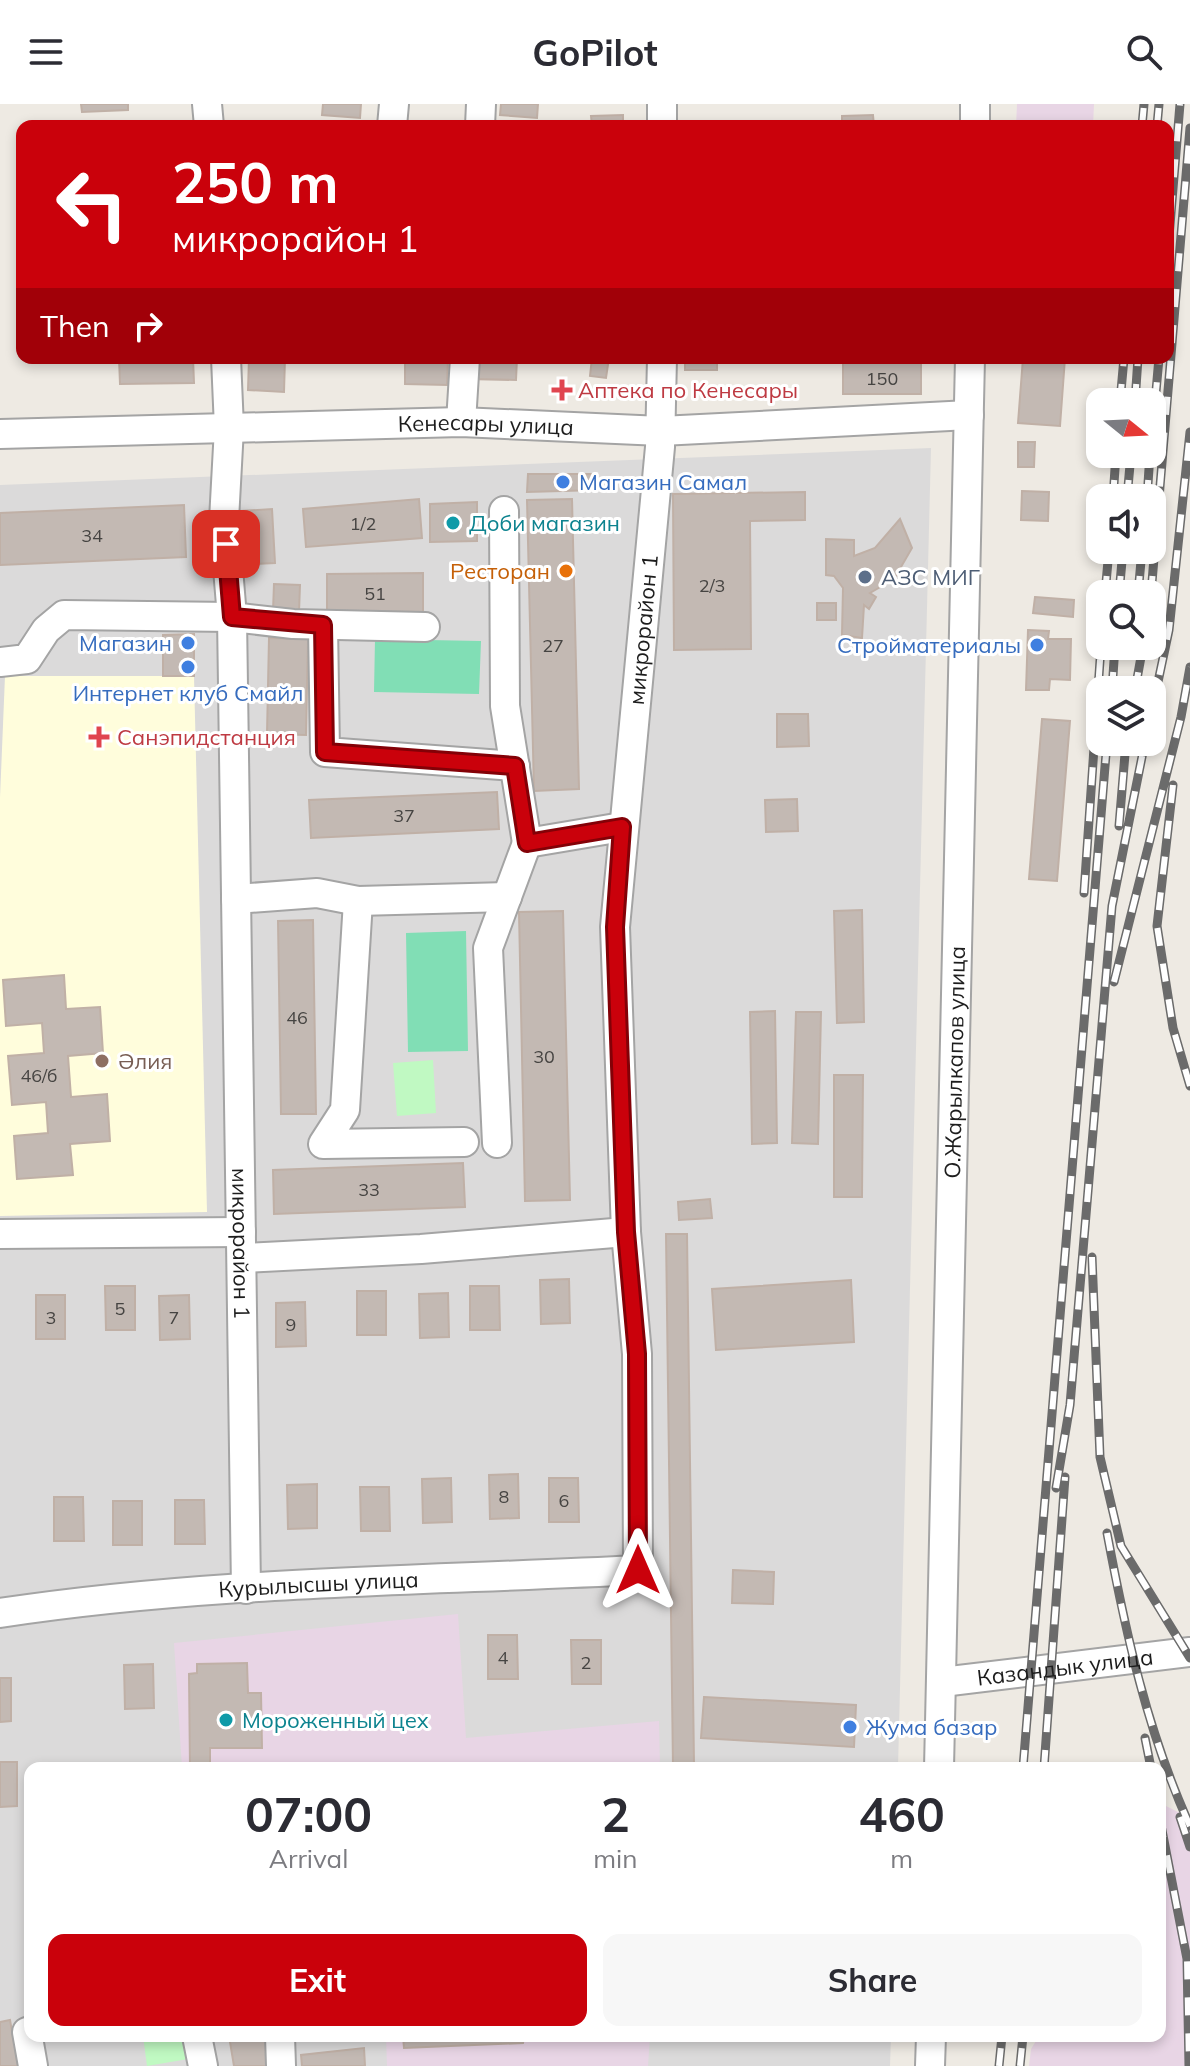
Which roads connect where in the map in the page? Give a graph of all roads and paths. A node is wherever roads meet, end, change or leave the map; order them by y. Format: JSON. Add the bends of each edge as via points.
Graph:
{"nodes":[{"id":1,"x":226,"y":364,"type":"edge"},
{"id":2,"x":465,"y":364,"type":"edge"},
{"id":3,"x":662,"y":364,"type":"edge"},
{"id":4,"x":970,"y":364,"type":"edge"},
{"id":5,"x":969,"y":415,"type":"junction"},
{"id":6,"x":461,"y":422,"type":"junction"},
{"id":7,"x":229,"y":428,"type":"junction"},
{"id":8,"x":661,"y":431,"type":"junction"},
{"id":9,"x":0,"y":434,"type":"edge"},
{"id":10,"x":504,"y":511,"type":"dead end"},
{"id":11,"x":232,"y":617,"type":"junction"},
{"id":12,"x":323,"y":625,"type":"junction"},
{"id":13,"x":425,"y":627,"type":"dead end"},
{"id":14,"x":0,"y":662,"type":"edge"},
{"id":15,"x":515,"y":766,"type":"junction"},
{"id":16,"x":622,"y":827,"type":"junction"},
{"id":17,"x":527,"y":843,"type":"junction"},
{"id":18,"x":507,"y":897,"type":"junction"},
{"id":19,"x":236,"y":899,"type":"junction"},
{"id":20,"x":358,"y":901,"type":"junction"},
{"id":21,"x":464,"y":1142,"type":"dead end"},
{"id":22,"x":497,"y":1143,"type":"dead end"},
{"id":23,"x":626,"y":1232,"type":"junction"},
{"id":24,"x":0,"y":1234,"type":"edge"},
{"id":25,"x":241,"y":1245,"type":"junction"},
{"id":26,"x":638,"y":1570,"type":"joint"},
{"id":27,"x":246,"y":1589,"type":"junction"},
{"id":28,"x":0,"y":1613,"type":"edge"},
{"id":29,"x":1190,"y":1652,"type":"edge"},
{"id":30,"x":942,"y":1682,"type":"junction"},
{"id":31,"x":939,"y":1762,"type":"edge"},
{"id":32,"x":29,"y":2042,"type":"edge"},
{"id":33,"x":198,"y":2042,"type":"edge"},
{"id":34,"x":280,"y":2042,"type":"edge"},
{"id":35,"x":931,"y":2042,"type":"edge"},
{"id":36,"x":33,"y":2066,"type":"edge"},
{"id":37,"x":203,"y":2066,"type":"edge"},
{"id":38,"x":281,"y":2066,"type":"edge"},
{"id":39,"x":930,"y":2066,"type":"edge"}],
"edges":[{"from":1,"to":7,"type":"street","name":"микрорайон 1"},
{"from":2,"to":6,"type":"street"},
{"from":3,"to":8,"type":"street","name":"микрорайон 1"},
{"from":4,"to":5,"type":"street","name":"О.Жарылкапов улица"},
{"from":5,"to":8,"type":"street","name":"Кенесары улица"},
{"from":5,"to":30,"type":"street","name":"О.Жарылкапов улица"},
{"from":6,"to":7,"type":"street","name":"Кенесары улица"},
{"from":6,"to":8,"type":"street","name":"Кенесары улица"},
{"from":7,"to":9,"type":"street","name":"Кенесары улица"},
{"from":7,"to":11,"type":"street","name":"микрорайон 1","via":[[224,520]]},
{"from":8,"to":16,"type":"street","name":"микрорайон 1"},
{"from":10,"to":15,"type":"street","via":[[505,706]]},
{"from":11,"to":12,"type":"street"},
{"from":11,"to":14,"type":"street","via":[[64,615],[46,630],[27,659]]},
{"from":11,"to":19,"type":"street","name":"микрорайон 1"},
{"from":12,"to":13,"type":"street"},
{"from":12,"to":15,"type":"street","via":[[325,752]]},
{"from":15,"to":17,"type":"street"},
{"from":16,"to":17,"type":"street"},
{"from":16,"to":23,"type":"street","name":"микрорайон 1","via":[[615,927]]},
{"from":17,"to":18,"type":"street"},
{"from":18,"to":20,"type":"street"},
{"from":18,"to":22,"type":"street","via":[[488,948]]},
{"from":19,"to":20,"type":"street","via":[[317,893]]},
{"from":19,"to":25,"type":"street","name":"микрорайон 1"},
{"from":20,"to":21,"type":"street","via":[[345,1110],[323,1144]]},
{"from":23,"to":25,"type":"street","via":[[421,1249]]},
{"from":23,"to":26,"type":"street","name":"микрорайон 1","via":[[637,1354]]},
{"from":24,"to":25,"type":"street"},
{"from":25,"to":27,"type":"street","name":"микрорайон 1"},
{"from":26,"to":27,"type":"street","name":"Курылысшы улица"},
{"from":27,"to":28,"type":"street","name":"Курылысшы улица","via":[[75,1601]]},
{"from":29,"to":30,"type":"street","name":"Казандык улица"},
{"from":30,"to":31,"type":"street","name":"О.Жарылкапов улица"},
{"from":32,"to":36,"type":"street"},
{"from":33,"to":37,"type":"street"},
{"from":34,"to":38,"type":"street"},
{"from":35,"to":39,"type":"street"}]}
